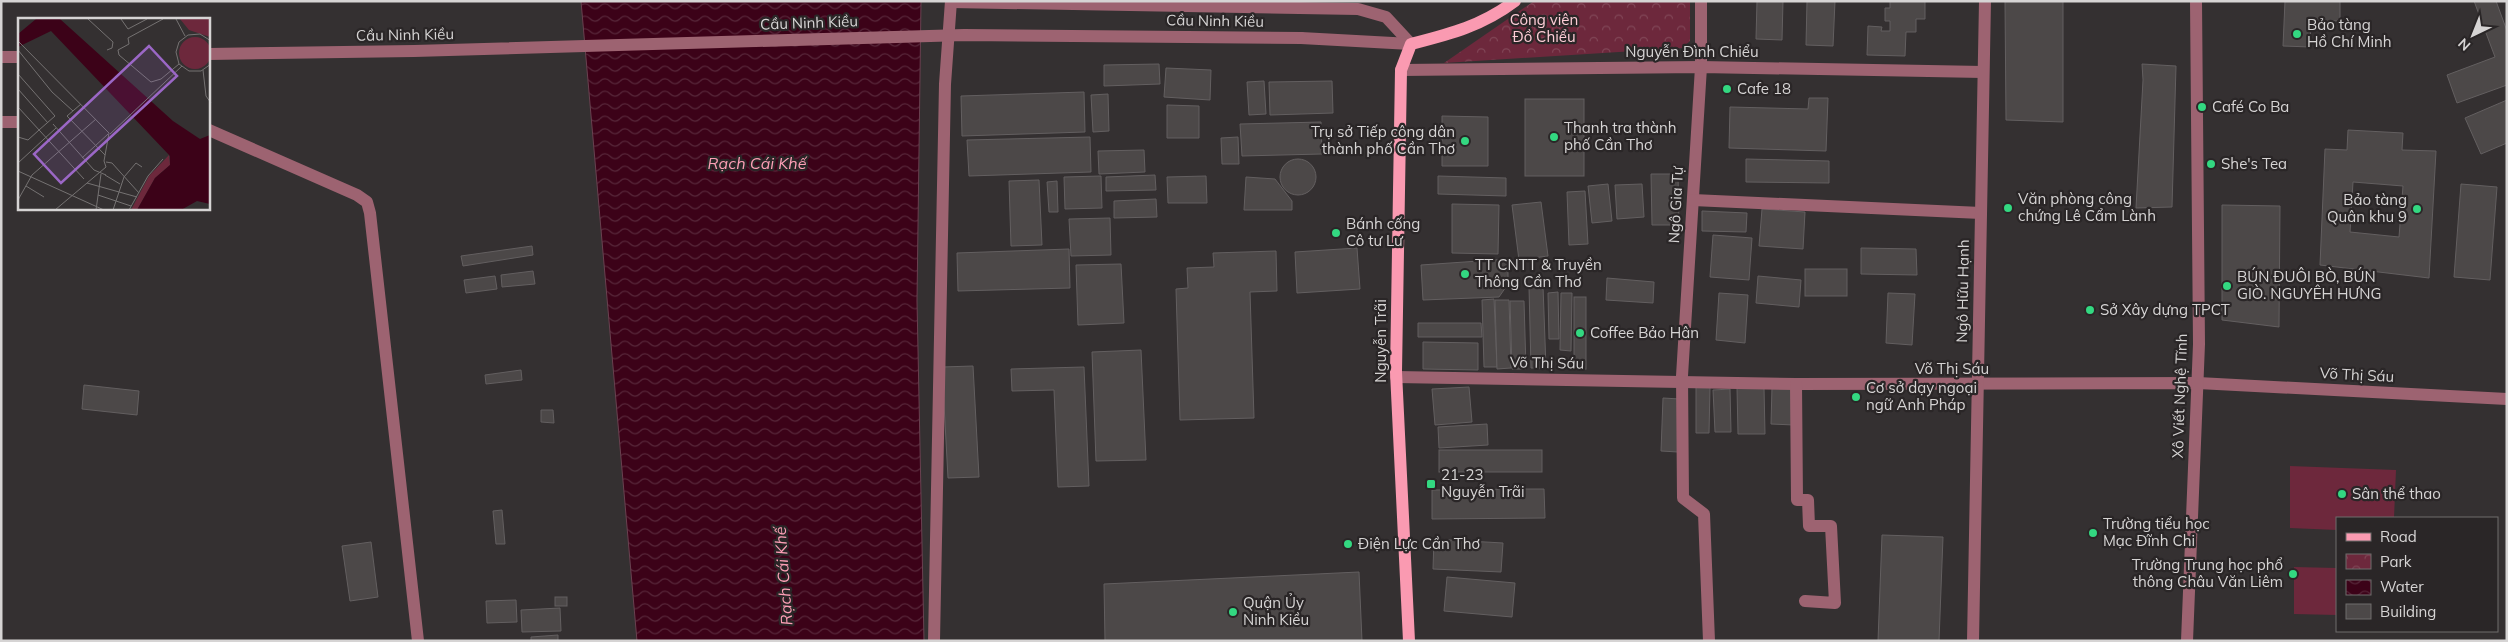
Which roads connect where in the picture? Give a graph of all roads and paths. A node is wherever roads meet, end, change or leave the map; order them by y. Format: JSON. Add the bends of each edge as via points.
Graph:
{"nodes":[{"id":1,"x":1515,"y":1,"type":"edge"},
{"id":2,"x":1701,"y":1,"type":"edge"},
{"id":3,"x":1985,"y":1,"type":"edge"},
{"id":4,"x":2196,"y":1,"type":"edge"},
{"id":5,"x":951,"y":2,"type":"edge"},
{"id":6,"x":1411,"y":44,"type":"junction"},
{"id":7,"x":210,"y":54,"type":"edge"},
{"id":8,"x":1,"y":57,"type":"edge"},
{"id":9,"x":18,"y":57,"type":"edge"},
{"id":10,"x":1701,"y":67,"type":"junction"},
{"id":11,"x":1401,"y":70,"type":"junction"},
{"id":12,"x":1983,"y":72,"type":"junction"},
{"id":13,"x":1,"y":122,"type":"edge"},
{"id":14,"x":18,"y":122,"type":"edge"},
{"id":15,"x":210,"y":130,"type":"edge"},
{"id":16,"x":1693,"y":200,"type":"junction"},
{"id":17,"x":1981,"y":213,"type":"junction"},
{"id":18,"x":1396,"y":377,"type":"junction"},
{"id":19,"x":1682,"y":381,"type":"junction"},
{"id":20,"x":2198,"y":383,"type":"junction"},
{"id":21,"x":1796,"y":384,"type":"junction"},
{"id":22,"x":1977,"y":385,"type":"junction"},
{"id":23,"x":2507,"y":399,"type":"edge"},
{"id":24,"x":1804,"y":600,"type":"dead end"},
{"id":25,"x":418,"y":641,"type":"edge"},
{"id":26,"x":934,"y":641,"type":"edge"},
{"id":27,"x":1409,"y":641,"type":"edge"},
{"id":28,"x":1709,"y":641,"type":"edge"},
{"id":29,"x":1973,"y":641,"type":"edge"},
{"id":30,"x":2187,"y":641,"type":"edge"}],
"edges":[{"from":1,"to":6,"type":"main road","via":[[1500,13],[1461,32]]},
{"from":2,"to":10,"type":"street","name":"Ngô Gia Tự"},
{"from":3,"to":12,"type":"street","name":"Ngô Hữu Hạnh"},
{"from":4,"to":20,"type":"street","name":"Xô Viết Nghệ Tĩnh"},
{"from":5,"to":6,"type":"street","via":[[1358,9],[1386,17]]},
{"from":5,"to":26,"type":"street","via":[[945,84]]},
{"from":6,"to":7,"type":"street","name":"Cầu Ninh Kiều","bridge":true,"via":[[1301,38],[964,35]]},
{"from":6,"to":11,"type":"main road","name":"Nguyễn Trãi"},
{"from":8,"to":9,"type":"street"},
{"from":10,"to":11,"type":"street","name":"Nguyễn Đình Chiểu"},
{"from":10,"to":12,"type":"street","name":"Nguyễn Đình Chiểu"},
{"from":10,"to":16,"type":"street","name":"Ngô Gia Tự"},
{"from":11,"to":18,"type":"main road","name":"Nguyễn Trãi"},
{"from":12,"to":17,"type":"street","name":"Ngô Hữu Hạnh"},
{"from":13,"to":14,"type":"street"},
{"from":15,"to":25,"type":"street","via":[[357,195],[366,202],[370,213]]},
{"from":16,"to":17,"type":"street"},
{"from":16,"to":19,"type":"street","name":"Ngô Gia Tự"},
{"from":17,"to":22,"type":"street","name":"Ngô Hữu Hạnh"},
{"from":18,"to":19,"type":"street","name":"Võ Thị Sáu"},
{"from":18,"to":27,"type":"main road","name":"Nguyễn Trãi"},
{"from":19,"to":21,"type":"street","name":"Võ Thị Sáu"},
{"from":19,"to":28,"type":"street","name":"Ngô Gia Tự","via":[[1683,498],[1704,514]]},
{"from":20,"to":22,"type":"street","name":"Võ Thị Sáu"},
{"from":20,"to":23,"type":"street","name":"Võ Thị Sáu"},
{"from":20,"to":30,"type":"street","name":"Xô Viết Nghệ Tĩnh"},
{"from":21,"to":22,"type":"street","name":"Võ Thị Sáu"},
{"from":21,"to":24,"type":"street","via":[[1797,500],[1808,500],[1809,526],[1831,526],[1835,603]]},
{"from":22,"to":29,"type":"street","name":"Ngô Hữu Hạnh"}]}
